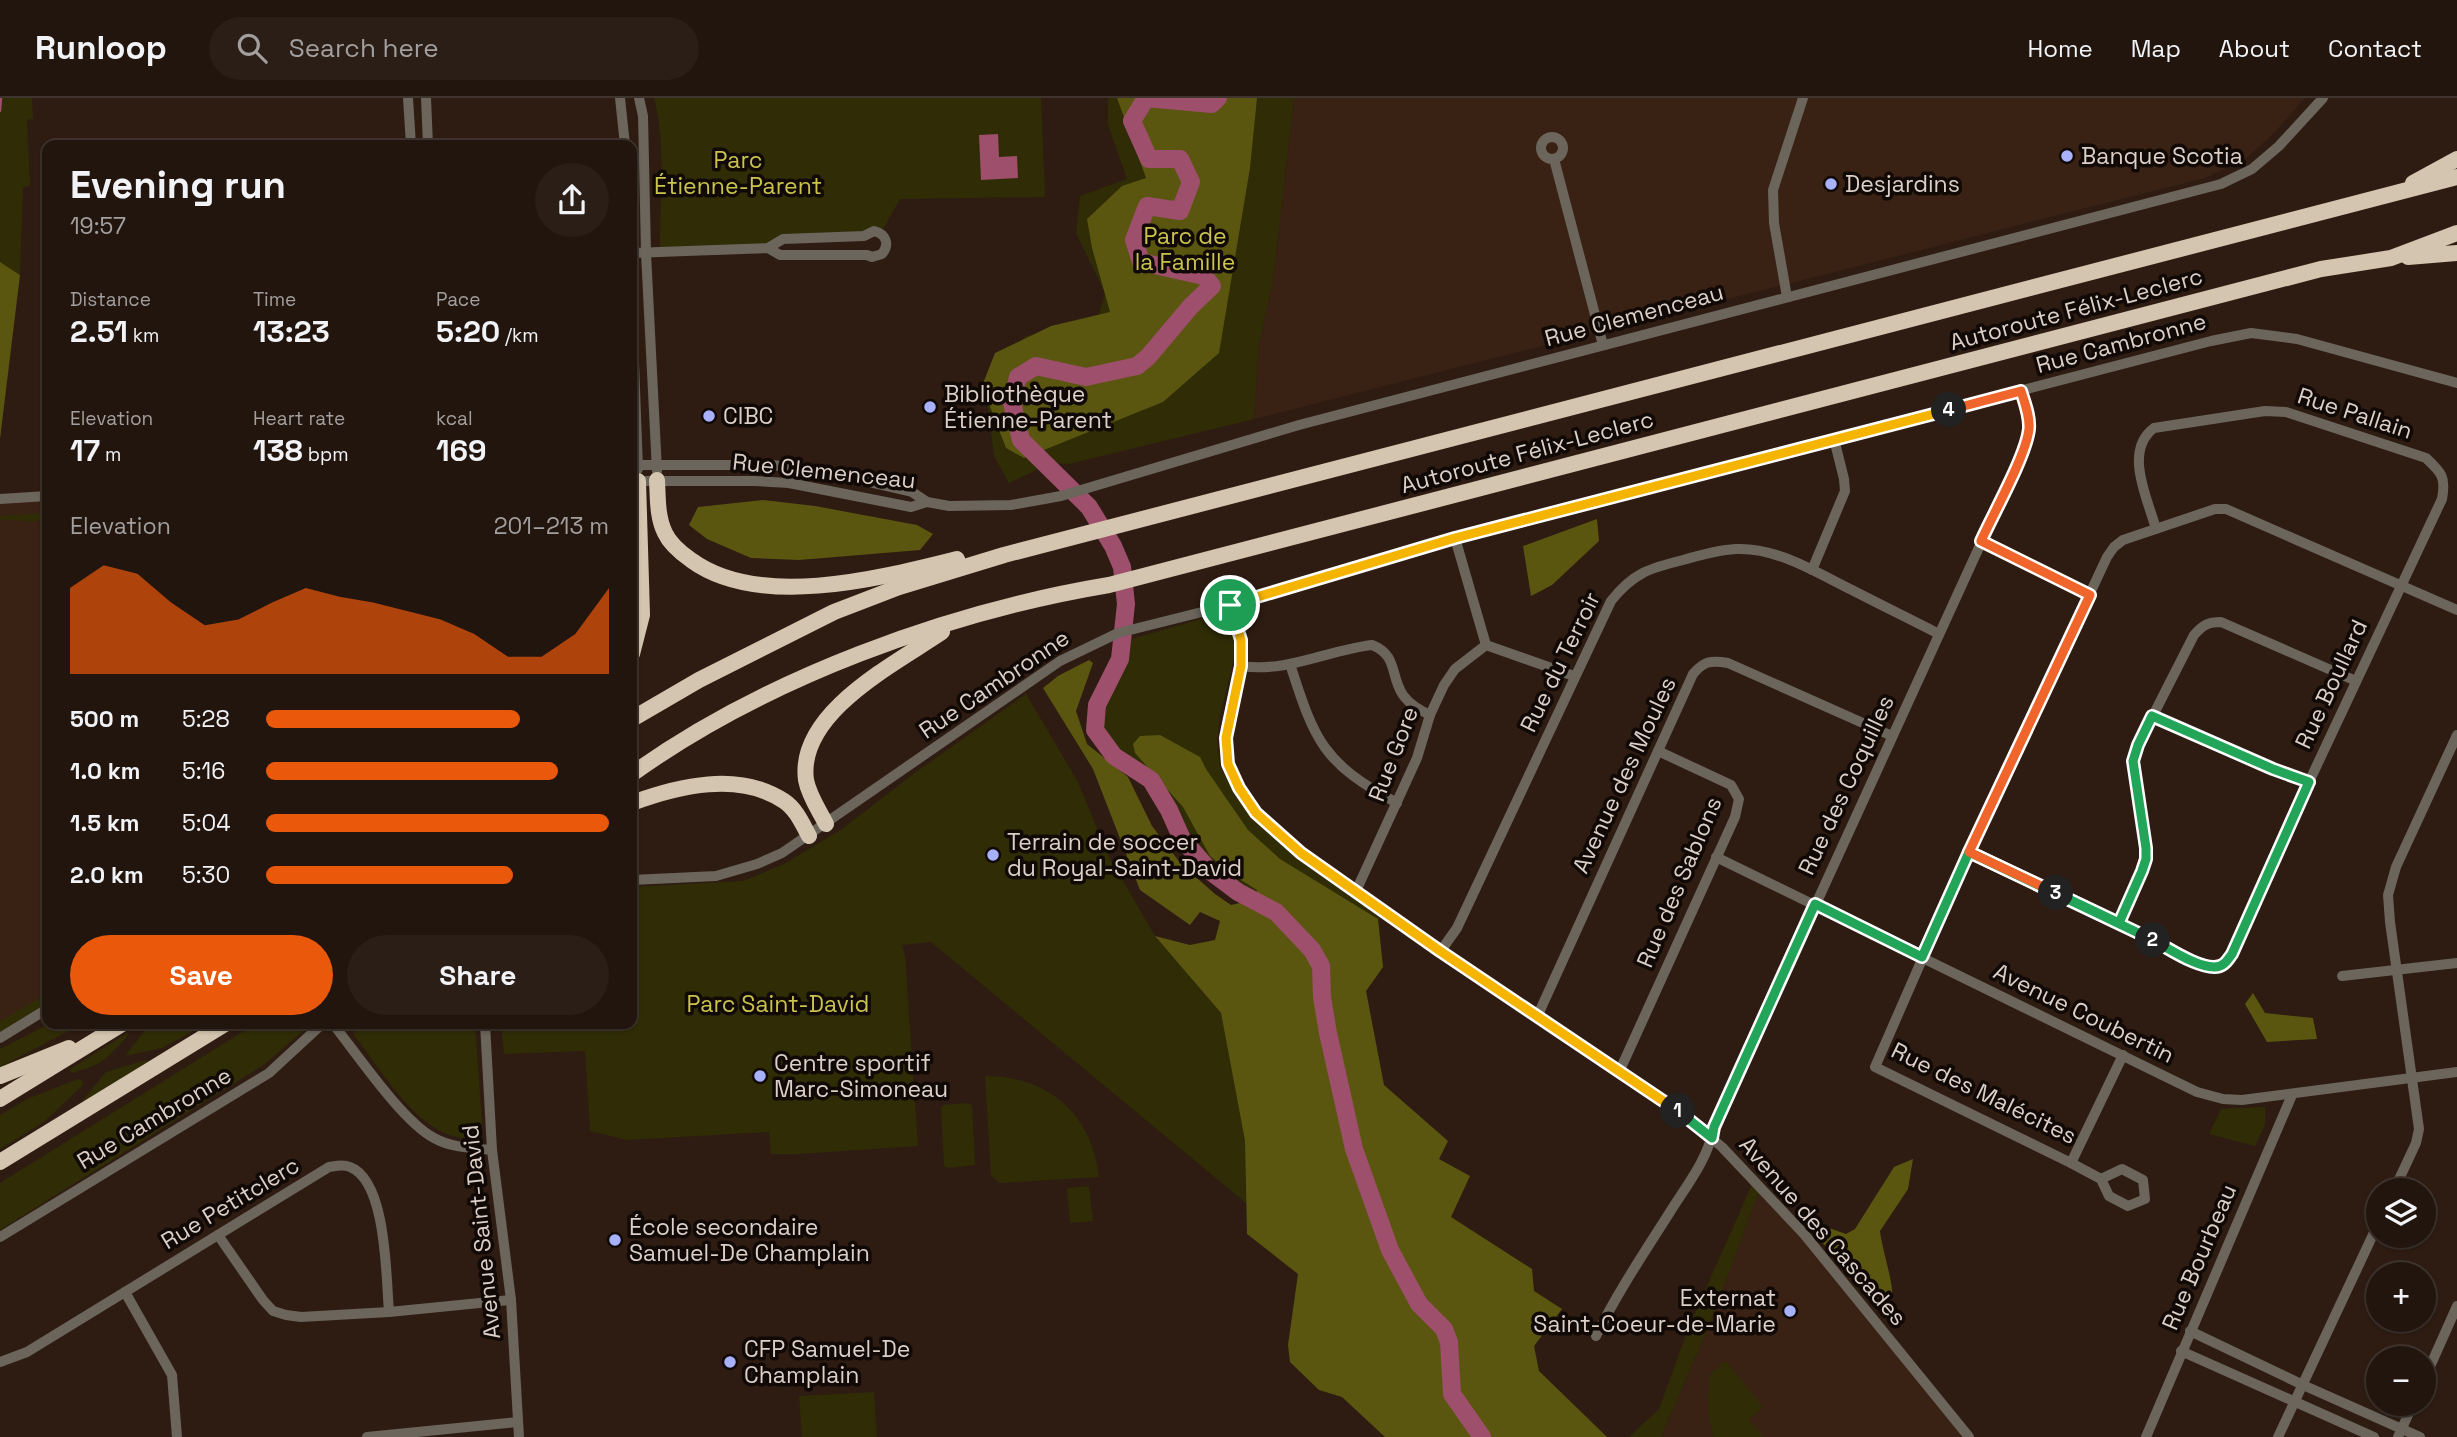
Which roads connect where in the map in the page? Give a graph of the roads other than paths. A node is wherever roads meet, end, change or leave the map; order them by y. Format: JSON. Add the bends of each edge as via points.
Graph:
{"nodes":[{"id":1,"x":408,"y":98,"type":"edge"},
{"id":2,"x":426,"y":98,"type":"edge"},
{"id":3,"x":620,"y":98,"type":"edge"},
{"id":4,"x":639,"y":98,"type":"edge"},
{"id":5,"x":1803,"y":98,"type":"edge"},
{"id":6,"x":2323,"y":98,"type":"edge"},
{"id":7,"x":411,"y":140,"type":"edge"},
{"id":8,"x":428,"y":140,"type":"edge"},
{"id":9,"x":624,"y":140,"type":"edge"},
{"id":10,"x":1554,"y":159,"type":"dead end"},
{"id":11,"x":2457,"y":159,"type":"edge"},
{"id":12,"x":2457,"y":177,"type":"edge"},
{"id":13,"x":2393,"y":194,"type":"junction"},
{"id":14,"x":2457,"y":233,"type":"edge"},
{"id":15,"x":768,"y":248,"type":"junction"},
{"id":16,"x":637,"y":253,"type":"edge"},
{"id":17,"x":646,"y":253,"type":"junction"},
{"id":18,"x":2457,"y":253,"type":"edge"},
{"id":19,"x":2391,"y":258,"type":"junction"},
{"id":20,"x":1787,"y":297,"type":"junction"},
{"id":21,"x":1603,"y":345,"type":"junction"},
{"id":22,"x":2457,"y":383,"type":"edge"},
{"id":23,"x":2021,"y":391,"type":"junction"},
{"id":24,"x":1834,"y":439,"type":"junction"},
{"id":25,"x":637,"y":473,"type":"edge"},
{"id":26,"x":657,"y":473,"type":"junction"},
{"id":27,"x":42,"y":496,"type":"edge"},
{"id":28,"x":0,"y":499,"type":"edge"},
{"id":29,"x":927,"y":502,"type":"junction"},
{"id":30,"x":637,"y":514,"type":"edge"},
{"id":31,"x":2156,"y":529,"type":"junction"},
{"id":32,"x":1455,"y":538,"type":"junction"},
{"id":33,"x":1981,"y":541,"type":"junction"},
{"id":34,"x":1004,"y":555,"type":"junction"},
{"id":35,"x":1812,"y":570,"type":"junction"},
{"id":36,"x":2400,"y":585,"type":"junction"},
{"id":37,"x":2090,"y":595,"type":"junction"},
{"id":38,"x":1230,"y":605,"type":"junction"},
{"id":39,"x":2457,"y":610,"type":"edge"},
{"id":40,"x":958,"y":620,"type":"junction"},
{"id":41,"x":637,"y":634,"type":"edge"},
{"id":42,"x":1939,"y":634,"type":"junction"},
{"id":43,"x":1486,"y":645,"type":"junction"},
{"id":44,"x":1290,"y":664,"type":"junction"},
{"id":45,"x":1241,"y":666,"type":"junction"},
{"id":46,"x":1574,"y":676,"type":"junction"},
{"id":47,"x":2356,"y":681,"type":"junction"},
{"id":48,"x":1430,"y":715,"type":"junction"},
{"id":49,"x":637,"y":716,"type":"edge"},
{"id":50,"x":2152,"y":716,"type":"junction"},
{"id":51,"x":2457,"y":734,"type":"edge"},
{"id":52,"x":1892,"y":736,"type":"junction"},
{"id":53,"x":1658,"y":751,"type":"junction"},
{"id":54,"x":637,"y":771,"type":"edge"},
{"id":55,"x":2309,"y":782,"type":"junction"},
{"id":56,"x":637,"y":801,"type":"edge"},
{"id":57,"x":1398,"y":803,"type":"junction"},
{"id":58,"x":826,"y":824,"type":"junction"},
{"id":59,"x":809,"y":836,"type":"junction"},
{"id":60,"x":1969,"y":852,"type":"junction"},
{"id":61,"x":1716,"y":857,"type":"junction"},
{"id":62,"x":637,"y":880,"type":"edge"},
{"id":63,"x":1356,"y":891,"type":"junction"},
{"id":64,"x":1815,"y":904,"type":"junction"},
{"id":65,"x":2119,"y":923,"type":"junction"},
{"id":66,"x":1440,"y":951,"type":"junction"},
{"id":67,"x":1922,"y":957,"type":"junction"},
{"id":68,"x":2457,"y":963,"type":"edge"},
{"id":69,"x":2396,"y":968,"type":"junction"},
{"id":70,"x":2342,"y":976,"type":"dead end"},
{"id":71,"x":42,"y":1012,"type":"edge"},
{"id":72,"x":1537,"y":1017,"type":"junction"},
{"id":73,"x":114,"y":1029,"type":"edge"},
{"id":74,"x":114,"y":1029,"type":"edge"},
{"id":75,"x":217,"y":1029,"type":"edge"},
{"id":76,"x":317,"y":1029,"type":"edge"},
{"id":77,"x":337,"y":1029,"type":"edge"},
{"id":78,"x":485,"y":1029,"type":"edge"},
{"id":79,"x":0,"y":1038,"type":"edge"},
{"id":80,"x":2123,"y":1055,"type":"junction"},
{"id":81,"x":1620,"y":1070,"type":"junction"},
{"id":82,"x":2457,"y":1072,"type":"edge"},
{"id":83,"x":0,"y":1076,"type":"edge"},
{"id":84,"x":2413,"y":1078,"type":"junction"},
{"id":85,"x":2292,"y":1095,"type":"junction"},
{"id":86,"x":0,"y":1098,"type":"edge"},
{"id":87,"x":1712,"y":1138,"type":"junction"},
{"id":88,"x":492,"y":1150,"type":"junction"},
{"id":89,"x":0,"y":1162,"type":"edge"},
{"id":90,"x":2070,"y":1163,"type":"junction"},
{"id":91,"x":2400,"y":1178,"type":"edge"},
{"id":92,"x":2101,"y":1179,"type":"dead end"},
{"id":93,"x":218,"y":1235,"type":"junction"},
{"id":94,"x":0,"y":1237,"type":"edge"},
{"id":95,"x":2367,"y":1248,"type":"edge"},
{"id":96,"x":125,"y":1292,"type":"junction"},
{"id":97,"x":511,"y":1300,"type":"junction"},
{"id":98,"x":2457,"y":1306,"type":"edge"},
{"id":99,"x":389,"y":1312,"type":"junction"},
{"id":100,"x":2190,"y":1331,"type":"junction"},
{"id":101,"x":1596,"y":1336,"type":"dead end"},
{"id":102,"x":2181,"y":1352,"type":"junction"},
{"id":103,"x":2436,"y":1353,"type":"edge"},
{"id":104,"x":0,"y":1362,"type":"edge"},
{"id":105,"x":2304,"y":1385,"type":"junction"},
{"id":106,"x":2296,"y":1402,"type":"junction"},
{"id":107,"x":2408,"y":1416,"type":"edge"},
{"id":108,"x":518,"y":1422,"type":"junction"},
{"id":109,"x":2400,"y":1433,"type":"edge"},
{"id":110,"x":381,"y":1436,"type":"edge"},
{"id":111,"x":177,"y":1437,"type":"edge"},
{"id":112,"x":367,"y":1437,"type":"edge"},
{"id":113,"x":519,"y":1437,"type":"edge"},
{"id":114,"x":1969,"y":1437,"type":"edge"},
{"id":115,"x":2146,"y":1437,"type":"edge"},
{"id":116,"x":2278,"y":1437,"type":"edge"},
{"id":117,"x":2374,"y":1437,"type":"edge"},
{"id":118,"x":2420,"y":1437,"type":"edge"}],
"edges":[{"from":1,"to":7,"type":"street"},
{"from":2,"to":8,"type":"street"},
{"from":3,"to":9,"type":"street"},
{"from":4,"to":17,"type":"street"},
{"from":5,"to":20,"type":"street","via":[[1773,190]]},
{"from":6,"to":20,"type":"street","name":"Rue Clemenceau","via":[[2252,169],[2221,184]]},
{"from":10,"to":21,"type":"street"},
{"from":11,"to":13,"type":"highway"},
{"from":12,"to":13,"type":"highway","name":"Autoroute Félix-Leclerc"},
{"from":13,"to":34,"type":"highway","name":"Autoroute Félix-Leclerc"},
{"from":14,"to":19,"type":"highway","name":"Autoroute Félix-Leclerc"},
{"from":15,"to":15,"type":"street","via":[[780,255],[872,257],[887,248],[881,233],[874,231],[864,236],[783,239]]},
{"from":15,"to":17,"type":"street"},
{"from":16,"to":17,"type":"street"},
{"from":17,"to":26,"type":"street"},
{"from":18,"to":19,"type":"highway"},
{"from":19,"to":40,"type":"highway","name":"Autoroute Félix-Leclerc","via":[[2320,269],[1109,585]]},
{"from":20,"to":21,"type":"street","name":"Rue Clemenceau"},
{"from":21,"to":29,"type":"street","name":"Rue Clemenceau","via":[[1300,425],[1061,496],[971,507]]},
{"from":22,"to":23,"type":"street","name":"Rue Cambronne","via":[[2297,339],[2250,333]]},
{"from":23,"to":24,"type":"street","name":"Rue Cambronne"},
{"from":23,"to":33,"type":"street","name":"Rue des Coquilles","via":[[2029,430],[2024,449]]},
{"from":24,"to":32,"type":"street","name":"Rue Cambronne"},
{"from":24,"to":35,"type":"street","via":[[1844,491]]},
{"from":25,"to":26,"type":"street","name":"Rue Clemenceau"},
{"from":26,"to":29,"type":"street","name":"Rue Clemenceau","via":[[789,483],[911,507]]},
{"from":26,"to":29,"type":"street","name":"Rue Clemenceau","via":[[771,465],[812,469],[912,492]]},
{"from":26,"to":34,"type":"highway","via":[[665,534],[686,557],[719,577],[789,587],[825,585],[971,556]]},
{"from":27,"to":28,"type":"street"},
{"from":30,"to":41,"type":"highway","via":[[642,615]]},
{"from":31,"to":36,"type":"street","via":[[2227,509]]},
{"from":31,"to":36,"type":"street","name":"Rue Pallain","via":[[2138,461],[2146,434],[2154,428],[2265,411],[2286,412],[2426,458],[2438,470],[2445,483],[2442,499]]},
{"from":31,"to":37,"type":"street","via":[[2115,547]]},
{"from":32,"to":38,"type":"street","name":"Rue Cambronne"},
{"from":32,"to":43,"type":"street"},
{"from":33,"to":37,"type":"street"},
{"from":33,"to":42,"type":"street","name":"Rue des Coquilles"},
{"from":34,"to":49,"type":"highway","name":"Autoroute Félix-Leclerc","via":[[834,612]]},
{"from":35,"to":42,"type":"street","name":"Rue du Terroir"},
{"from":35,"to":46,"type":"street","name":"Rue du Terroir","via":[[1782,557],[1737,549],[1649,568],[1628,581],[1611,601]]},
{"from":36,"to":39,"type":"street"},
{"from":36,"to":47,"type":"street","name":"Rue Boullard"},
{"from":37,"to":60,"type":"street"},
{"from":38,"to":45,"type":"street","name":"Avenue des Cascades","via":[[1241,640]]},
{"from":38,"to":58,"type":"street","name":"Rue Cambronne","via":[[1118,633],[1060,661]]},
{"from":40,"to":54,"type":"highway","name":"Autoroute Félix-Leclerc","via":[[794,682],[715,721]]},
{"from":40,"to":58,"type":"highway","via":[[851,693],[816,734],[806,778]]},
{"from":42,"to":52,"type":"street","name":"Rue des Coquilles"},
{"from":43,"to":46,"type":"street"},
{"from":43,"to":48,"type":"street","name":"Rue Gore","via":[[1455,669]]},
{"from":44,"to":45,"type":"street"},
{"from":44,"to":48,"type":"street","via":[[1372,645],[1383,649],[1403,695]]},
{"from":44,"to":57,"type":"street","via":[[1321,745],[1362,784]]},
{"from":45,"to":63,"type":"street","name":"Avenue des Cascades","via":[[1226,738],[1228,764],[1239,788],[1256,813],[1286,840]]},
{"from":46,"to":66,"type":"street","name":"Rue du Terroir","via":[[1457,928]]},
{"from":47,"to":50,"type":"street","via":[[2221,622],[2208,622],[2194,635]]},
{"from":47,"to":55,"type":"street","name":"Rue Boullard"},
{"from":48,"to":57,"type":"street","name":"Rue Gore"},
{"from":50,"to":55,"type":"street"},
{"from":50,"to":65,"type":"street","via":[[2133,761],[2146,859]]},
{"from":51,"to":69,"type":"street","via":[[2396,867],[2388,895]]},
{"from":52,"to":53,"type":"street","name":"Avenue des Moules","via":[[1728,663],[1714,661],[1703,663],[1693,674]]},
{"from":52,"to":64,"type":"street","name":"Rue des Coquilles"},
{"from":53,"to":61,"type":"street","name":"Rue des Sablons","via":[[1737,792],[1738,809]]},
{"from":53,"to":72,"type":"street","name":"Avenue des Moules"},
{"from":55,"to":65,"type":"street","name":"Rue Boullard","via":[[2225,963],[2217,967],[2194,962]]},
{"from":56,"to":59,"type":"highway","via":[[703,784],[762,791],[785,801]]},
{"from":57,"to":63,"type":"street","name":"Rue Gore"},
{"from":58,"to":59,"type":"street","name":"Rue Cambronne"},
{"from":59,"to":62,"type":"street","name":"Rue Cambronne","via":[[757,864],[716,876]]},
{"from":60,"to":65,"type":"street","name":"Rue Boullard"},
{"from":60,"to":67,"type":"street"},
{"from":61,"to":64,"type":"street","name":"Avenue Coubertin"},
{"from":61,"to":81,"type":"street","name":"Rue des Sablons"},
{"from":63,"to":66,"type":"street","name":"Avenue des Cascades"},
{"from":64,"to":67,"type":"street","name":"Avenue Coubertin"},
{"from":64,"to":87,"type":"street","name":"Rue des Coquilles"},
{"from":66,"to":72,"type":"street","name":"Avenue des Cascades"},
{"from":67,"to":80,"type":"street","name":"Avenue Coubertin"},
{"from":67,"to":90,"type":"street","name":"Rue des Malécites","via":[[1875,1067]]},
{"from":68,"to":69,"type":"street"},
{"from":69,"to":70,"type":"street"},
{"from":69,"to":84,"type":"street"},
{"from":71,"to":79,"type":"street"},
{"from":72,"to":81,"type":"street","name":"Avenue des Cascades"},
{"from":73,"to":83,"type":"highway"},
{"from":74,"to":86,"type":"highway"},
{"from":75,"to":89,"type":"highway"},
{"from":76,"to":94,"type":"street","name":"Rue Cambronne","via":[[269,1073]]},
{"from":77,"to":88,"type":"street","via":[[415,1125],[456,1146]]},
{"from":78,"to":88,"type":"street","name":"Avenue Saint-David"},
{"from":80,"to":85,"type":"street","name":"Avenue Coubertin","via":[[2197,1092],[2242,1100]]},
{"from":80,"to":90,"type":"street","name":"Rue des Malécites"},
{"from":81,"to":87,"type":"street","name":"Avenue des Cascades"},
{"from":82,"to":84,"type":"street","name":"Avenue Coubertin"},
{"from":84,"to":85,"type":"street","name":"Avenue Coubertin"},
{"from":84,"to":91,"type":"street","via":[[2419,1129]]},
{"from":85,"to":100,"type":"street","name":"Rue Bourbeau"},
{"from":87,"to":101,"type":"street","name":"Rue des Coquilles"},
{"from":87,"to":114,"type":"street","name":"Avenue des Cascades","via":[[1804,1234]]},
{"from":88,"to":97,"type":"street","name":"Avenue Saint-David"},
{"from":90,"to":92,"type":"street"},
{"from":93,"to":96,"type":"street","name":"Rue Petitclerc"},
{"from":93,"to":99,"type":"street","via":[[273,1311],[301,1317]]},
{"from":93,"to":99,"type":"street","name":"Rue Petitclerc","via":[[328,1167],[353,1168],[362,1175],[377,1204]]},
{"from":95,"to":105,"type":"street"},
{"from":96,"to":104,"type":"street","name":"Rue Petitclerc","via":[[27,1352]]},
{"from":96,"to":111,"type":"street","via":[[172,1375]]},
{"from":97,"to":99,"type":"street"},
{"from":97,"to":108,"type":"street","name":"Avenue Saint-David"},
{"from":98,"to":103,"type":"street"},
{"from":100,"to":102,"type":"street","name":"Rue Bourbeau"},
{"from":100,"to":105,"type":"street"},
{"from":102,"to":106,"type":"street"},
{"from":102,"to":115,"type":"street","name":"Rue Bourbeau"},
{"from":105,"to":106,"type":"street"},
{"from":105,"to":109,"type":"street"},
{"from":106,"to":116,"type":"street"},
{"from":106,"to":117,"type":"street"},
{"from":107,"to":109,"type":"street"},
{"from":108,"to":110,"type":"street"},
{"from":108,"to":113,"type":"street","name":"Avenue Saint-David"},
{"from":109,"to":118,"type":"street"},
{"from":110,"to":112,"type":"street"}]}
